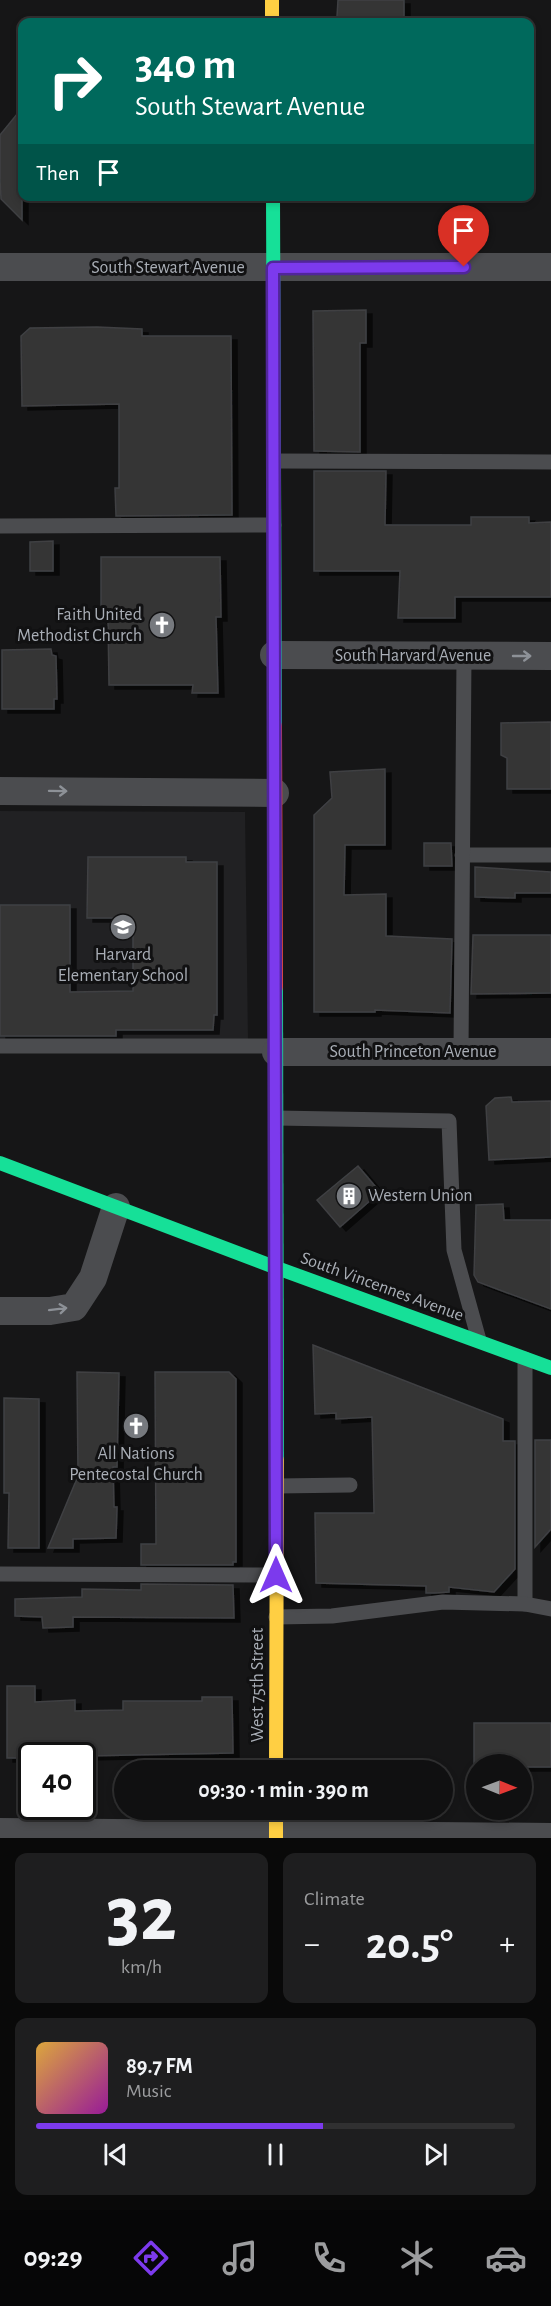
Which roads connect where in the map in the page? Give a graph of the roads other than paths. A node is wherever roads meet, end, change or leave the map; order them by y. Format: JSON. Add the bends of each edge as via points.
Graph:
{"nodes":[{"id":1,"x":272,"y":0,"type":"edge"},
{"id":2,"x":272,"y":18,"type":"edge"},
{"id":3,"x":273,"y":201,"type":"edge"},
{"id":4,"x":0,"y":267,"type":"edge"},
{"id":5,"x":551,"y":267,"type":"edge"},
{"id":6,"x":273,"y":268,"type":"junction"},
{"id":7,"x":274,"y":461,"type":"junction"},
{"id":8,"x":551,"y":462,"type":"edge"},
{"id":9,"x":274,"y":525,"type":"junction"},
{"id":10,"x":0,"y":526,"type":"edge"},
{"id":11,"x":274,"y":655,"type":"junction"},
{"id":12,"x":464,"y":656,"type":"junction"},
{"id":13,"x":551,"y":656,"type":"edge"},
{"id":14,"x":0,"y":790,"type":"edge"},
{"id":15,"x":275,"y":793,"type":"junction"},
{"id":16,"x":462,"y":855,"type":"junction"},
{"id":17,"x":551,"y":855,"type":"edge"},
{"id":18,"x":0,"y":1046,"type":"edge"},
{"id":19,"x":276,"y":1049,"type":"junction"},
{"id":20,"x":461,"y":1052,"type":"junction"},
{"id":21,"x":551,"y":1052,"type":"edge"},
{"id":22,"x":276,"y":1119,"type":"junction"},
{"id":23,"x":0,"y":1163,"type":"edge"},
{"id":24,"x":116,"y":1207,"type":"junction"},
{"id":25,"x":277,"y":1268,"type":"junction"},
{"id":26,"x":0,"y":1311,"type":"edge"},
{"id":27,"x":479,"y":1342,"type":"junction"},
{"id":28,"x":525,"y":1359,"type":"junction"},
{"id":29,"x":551,"y":1368,"type":"edge"},
{"id":30,"x":350,"y":1485,"type":"dead end"},
{"id":31,"x":277,"y":1486,"type":"junction"},
{"id":32,"x":0,"y":1574,"type":"edge"},
{"id":33,"x":276,"y":1575,"type":"junction"},
{"id":34,"x":525,"y":1604,"type":"junction"},
{"id":35,"x":551,"y":1609,"type":"edge"},
{"id":36,"x":276,"y":1617,"type":"junction"},
{"id":37,"x":276,"y":1760,"type":"edge"},
{"id":38,"x":276,"y":1827,"type":"edge"},
{"id":39,"x":0,"y":1832,"type":"edge"},
{"id":40,"x":105,"y":1835,"type":"edge"},
{"id":41,"x":551,"y":1836,"type":"edge"},
{"id":42,"x":463,"y":1837,"type":"edge"}],
"edges":[{"from":1,"to":2,"type":"street"},
{"from":3,"to":6,"type":"street","name":"West 75th Street"},
{"from":4,"to":6,"type":"street","name":"South Stewart Avenue"},
{"from":5,"to":6,"type":"street","name":"South Stewart Avenue"},
{"from":6,"to":7,"type":"street","name":"West 75th Street"},
{"from":7,"to":8,"type":"lane"},
{"from":7,"to":9,"type":"street","name":"West 75th Street"},
{"from":9,"to":10,"type":"lane"},
{"from":9,"to":11,"type":"street","name":"West 75th Street"},
{"from":11,"to":12,"type":"street","name":"South Harvard Avenue"},
{"from":11,"to":15,"type":"street","name":"West 75th Street"},
{"from":12,"to":13,"type":"street","name":"South Harvard Avenue","one_way":true},
{"from":12,"to":16,"type":"lane"},
{"from":14,"to":15,"type":"street","one_way":true},
{"from":15,"to":19,"type":"street","name":"West 75th Street"},
{"from":16,"to":17,"type":"lane"},
{"from":16,"to":20,"type":"lane"},
{"from":18,"to":19,"type":"lane"},
{"from":19,"to":20,"type":"street","name":"South Princeton Avenue"},
{"from":19,"to":22,"type":"street","name":"West 75th Street"},
{"from":20,"to":21,"type":"street","name":"South Princeton Avenue"},
{"from":22,"to":25,"type":"street","name":"West 75th Street"},
{"from":22,"to":27,"type":"lane","via":[[449,1120],[454,1250]]},
{"from":23,"to":24,"type":"street","name":"South Vincennes Avenue"},
{"from":24,"to":25,"type":"street","name":"South Vincennes Avenue"},
{"from":26,"to":24,"type":"street","one_way":true,"via":[[74,1307],[93,1278]]},
{"from":25,"to":27,"type":"street","name":"South Vincennes Avenue"},
{"from":25,"to":31,"type":"street","name":"West 75th Street"},
{"from":27,"to":28,"type":"street","name":"South Vincennes Avenue"},
{"from":28,"to":29,"type":"street","name":"South Vincennes Avenue"},
{"from":28,"to":34,"type":"lane"},
{"from":30,"to":31,"type":"lane"},
{"from":31,"to":33,"type":"street","name":"West 75th Street"},
{"from":32,"to":33,"type":"lane"},
{"from":33,"to":36,"type":"street","name":"West 75th Street"},
{"from":34,"to":35,"type":"lane"},
{"from":34,"to":36,"type":"lane","via":[[443,1602],[332,1616]]},
{"from":36,"to":37,"type":"street","name":"West 75th Street"},
{"from":38,"to":40,"type":"street"},
{"from":38,"to":42,"type":"street"},
{"from":39,"to":40,"type":"street"},
{"from":41,"to":42,"type":"street"}]}
